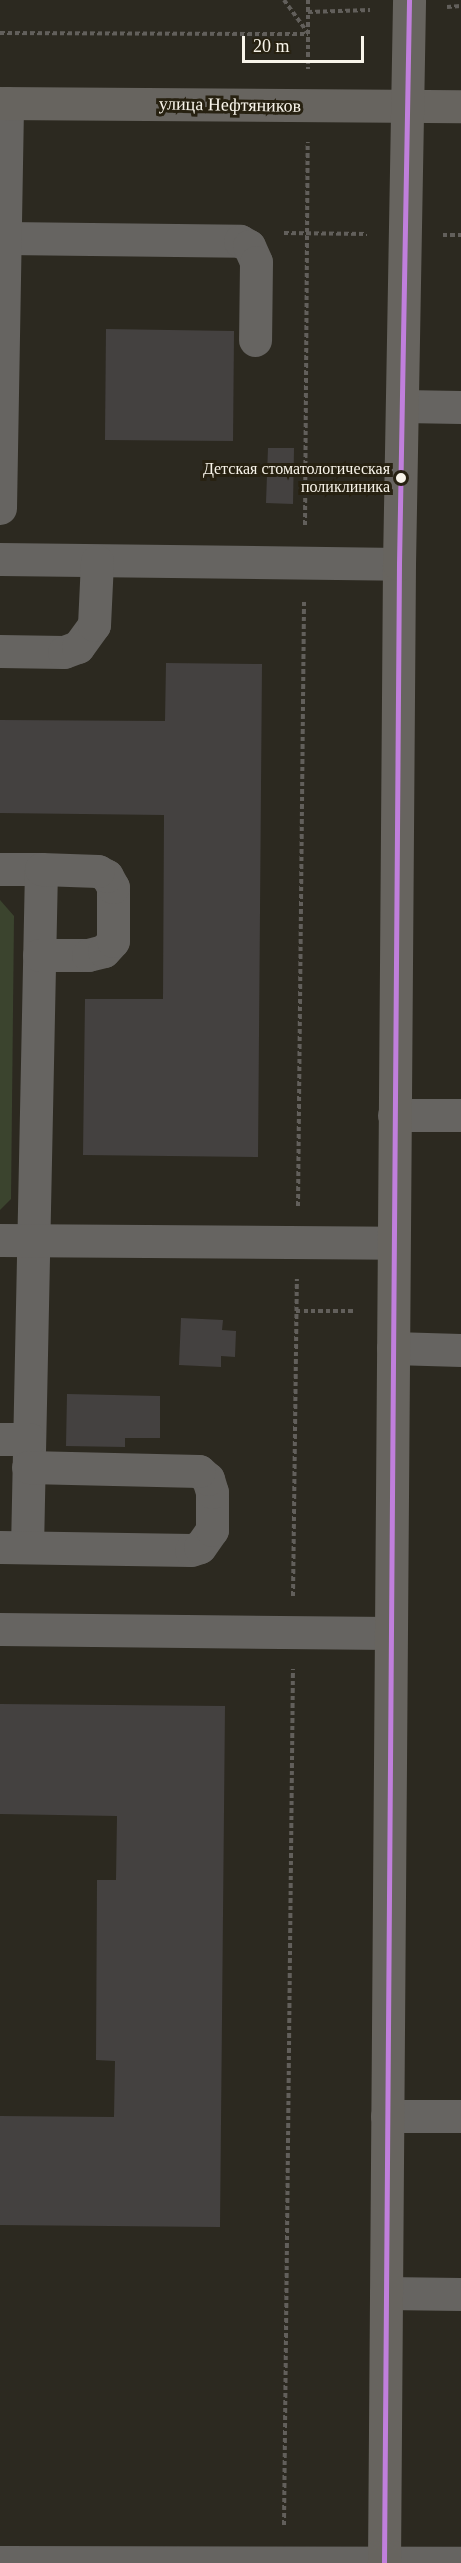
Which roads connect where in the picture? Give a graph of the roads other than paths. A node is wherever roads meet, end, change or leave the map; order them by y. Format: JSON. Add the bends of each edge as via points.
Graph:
{"nodes":[{"id":1,"x":409,"y":0,"type":"edge"},
{"id":2,"x":4,"y":103,"type":"edge"},
{"id":3,"x":407,"y":106,"type":"junction"},
{"id":4,"x":461,"y":106,"type":"edge"},
{"id":5,"x":6,"y":238,"type":"junction"},
{"id":6,"x":255,"y":340,"type":"dead end"},
{"id":7,"x":402,"y":406,"type":"junction"},
{"id":8,"x":461,"y":407,"type":"edge"},
{"id":9,"x":0,"y":508,"type":"edge"},
{"id":10,"x":0,"y":559,"type":"edge"},
{"id":11,"x":97,"y":561,"type":"junction"},
{"id":12,"x":399,"y":564,"type":"junction"},
{"id":13,"x":0,"y":651,"type":"edge"},
{"id":14,"x":0,"y":868,"type":"edge"},
{"id":15,"x":41,"y":869,"type":"junction"},
{"id":16,"x":39,"y":955,"type":"junction"},
{"id":17,"x":394,"y":1115,"type":"junction"},
{"id":18,"x":461,"y":1115,"type":"edge"},
{"id":19,"x":0,"y":1240,"type":"edge"},
{"id":20,"x":33,"y":1240,"type":"junction"},
{"id":21,"x":393,"y":1243,"type":"junction"},
{"id":22,"x":393,"y":1348,"type":"junction"},
{"id":23,"x":461,"y":1350,"type":"edge"},
{"id":24,"x":19,"y":1448,"type":"edge"},
{"id":25,"x":14,"y":1547,"type":"edge"},
{"id":26,"x":0,"y":1629,"type":"edge"},
{"id":27,"x":390,"y":1633,"type":"junction"},
{"id":28,"x":387,"y":2116,"type":"junction"},
{"id":29,"x":461,"y":2116,"type":"edge"},
{"id":30,"x":386,"y":2293,"type":"junction"},
{"id":31,"x":461,"y":2294,"type":"edge"},
{"id":32,"x":0,"y":2562,"type":"edge"},
{"id":33,"x":384,"y":2562,"type":"edge"},
{"id":34,"x":461,"y":2563,"type":"edge"}],
"edges":[{"from":1,"to":3,"type":"main road"},
{"from":2,"to":3,"type":"main road","name":"улица Нефтяников"},
{"from":2,"to":5,"type":"street"},
{"from":3,"to":4,"type":"main road","name":"улица Нефтяников"},
{"from":3,"to":7,"type":"main road"},
{"from":5,"to":6,"type":"street","via":[[240,241],[249,246],[256,262]]},
{"from":5,"to":9,"type":"street"},
{"from":7,"to":8,"type":"street"},
{"from":7,"to":12,"type":"main road"},
{"from":10,"to":11,"type":"street"},
{"from":11,"to":12,"type":"street"},
{"from":11,"to":13,"type":"street","via":[[94,625],[78,647],[64,652]]},
{"from":12,"to":17,"type":"main road"},
{"from":14,"to":15,"type":"street"},
{"from":15,"to":16,"type":"street"},
{"from":15,"to":16,"type":"street","via":[[98,871],[107,876],[113,887],[112,941],[104,951],[88,955]]},
{"from":16,"to":20,"type":"street"},
{"from":17,"to":18,"type":"street"},
{"from":17,"to":21,"type":"main road"},
{"from":19,"to":20,"type":"street"},
{"from":20,"to":21,"type":"street"},
{"from":20,"to":24,"type":"street"},
{"from":21,"to":22,"type":"main road"},
{"from":22,"to":23,"type":"street"},
{"from":22,"to":27,"type":"main road"},
{"from":24,"to":25,"type":"street"},
{"from":24,"to":25,"type":"street","via":[[199,1472],[208,1479],[212,1492],[212,1530],[200,1547],[191,1550]]},
{"from":26,"to":27,"type":"street"},
{"from":27,"to":28,"type":"main road"},
{"from":28,"to":29,"type":"street"},
{"from":28,"to":30,"type":"main road"},
{"from":30,"to":31,"type":"street"},
{"from":30,"to":33,"type":"main road"},
{"from":32,"to":33,"type":"street"},
{"from":33,"to":34,"type":"street"}]}
